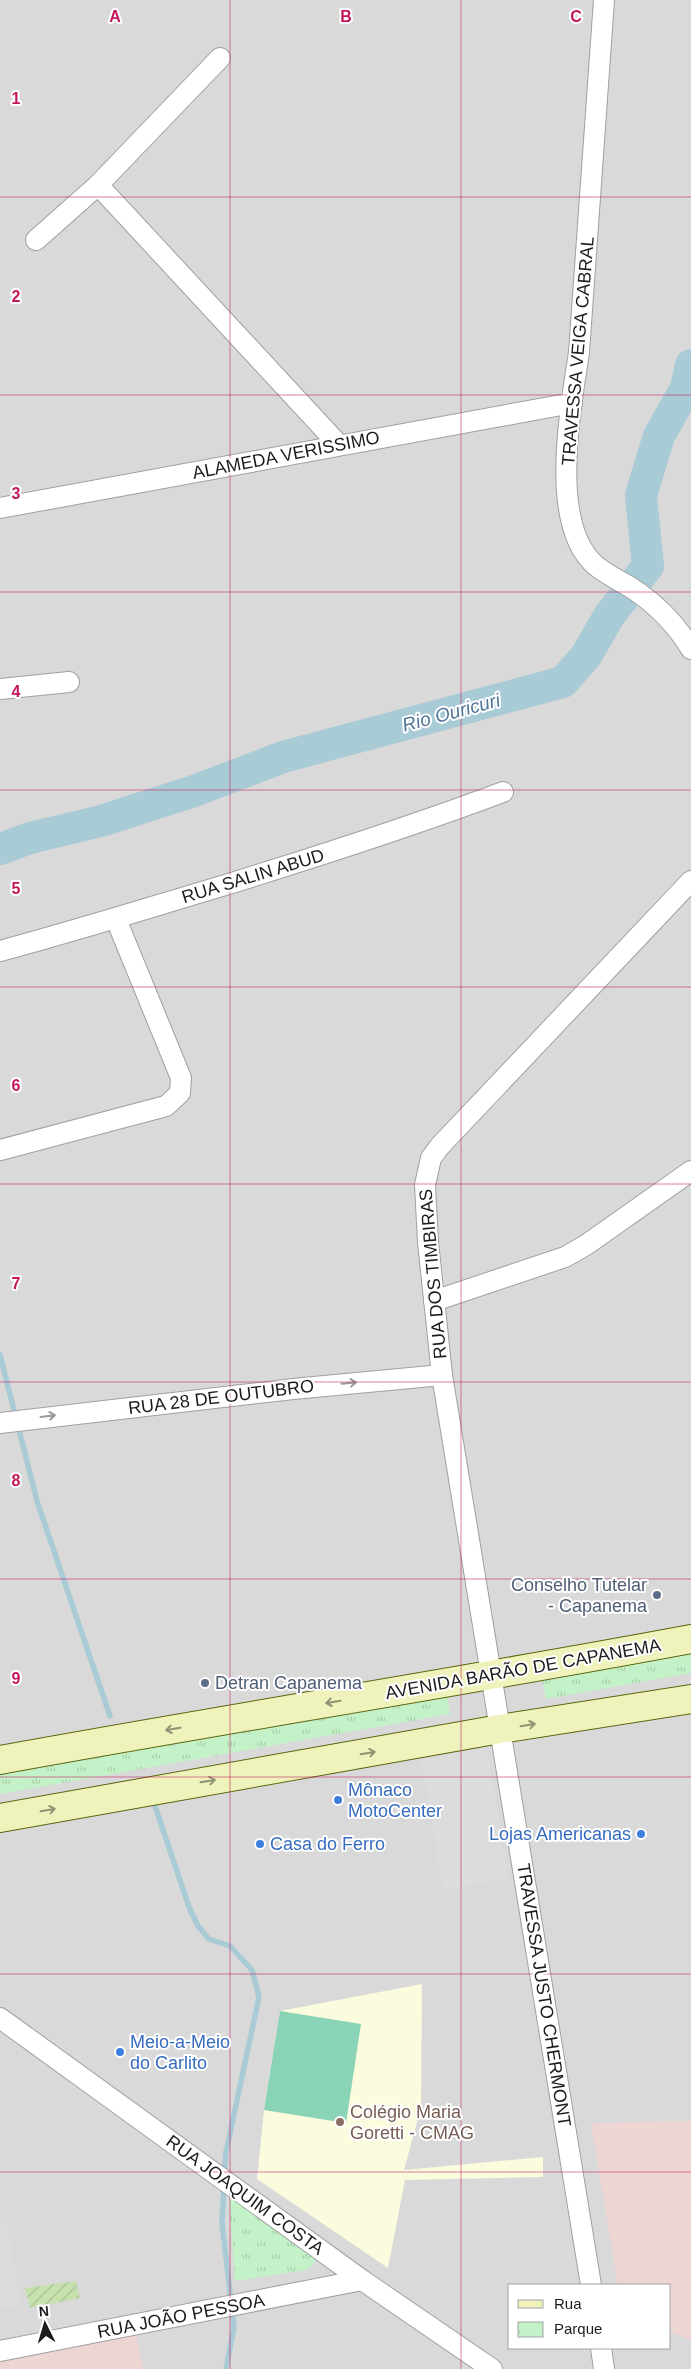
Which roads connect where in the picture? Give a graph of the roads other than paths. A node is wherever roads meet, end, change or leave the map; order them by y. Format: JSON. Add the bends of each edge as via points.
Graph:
{"nodes":[{"id":1,"x":604,"y":0,"type":"edge"},
{"id":2,"x":220,"y":58,"type":"dead end"},
{"id":3,"x":98,"y":185,"type":"junction"},
{"id":4,"x":36,"y":240,"type":"dead end"},
{"id":5,"x":572,"y":403,"type":"junction"},
{"id":6,"x":339,"y":445,"type":"junction"},
{"id":7,"x":0,"y":508,"type":"edge"},
{"id":8,"x":691,"y":649,"type":"edge"},
{"id":9,"x":69,"y":682,"type":"dead end"},
{"id":10,"x":0,"y":690,"type":"edge"},
{"id":11,"x":503,"y":792,"type":"dead end"},
{"id":12,"x":691,"y":881,"type":"edge"},
{"id":13,"x":116,"y":919,"type":"junction"},
{"id":14,"x":0,"y":951,"type":"edge"},
{"id":15,"x":0,"y":1150,"type":"edge"},
{"id":16,"x":691,"y":1171,"type":"edge"},
{"id":17,"x":434,"y":1301,"type":"junction"},
{"id":18,"x":442,"y":1375,"type":"junction"},
{"id":19,"x":0,"y":1423,"type":"edge"},
{"id":20,"x":691,"y":1639,"type":"edge"},
{"id":21,"x":492,"y":1676,"type":"junction"},
{"id":22,"x":691,"y":1699,"type":"edge"},
{"id":23,"x":500,"y":1730,"type":"junction"},
{"id":24,"x":0,"y":1760,"type":"edge"},
{"id":25,"x":0,"y":1818,"type":"edge"},
{"id":26,"x":0,"y":2018,"type":"edge"},
{"id":27,"x":362,"y":2280,"type":"junction"},
{"id":28,"x":591,"y":2284,"type":"edge"},
{"id":29,"x":601,"y":2349,"type":"edge"},
{"id":30,"x":0,"y":2351,"type":"edge"},
{"id":31,"x":492,"y":2369,"type":"edge"},
{"id":32,"x":604,"y":2369,"type":"edge"}],
"edges":[{"from":1,"to":5,"type":"street","name":"TRAVESSA VEIGA CABRAL","via":[[579,352]]},
{"from":2,"to":3,"type":"street"},
{"from":3,"to":4,"type":"street"},
{"from":3,"to":6,"type":"street"},
{"from":5,"to":6,"type":"street","name":"ALAMEDA VERISSIMO"},
{"from":5,"to":8,"type":"street","name":"TRAVESSA VEIGA CABRAL","via":[[566,487],[576,537],[583,552],[595,565],[631,587],[670,619]]},
{"from":6,"to":7,"type":"street","name":"ALAMEDA VERISSIMO"},
{"from":9,"to":10,"type":"street"},
{"from":11,"to":13,"type":"street","name":"RUA SALIN ABUD","via":[[430,819]]},
{"from":12,"to":17,"type":"street","name":"RUA DOS TIMBIRAS","via":[[431,1158],[425,1185]]},
{"from":13,"to":14,"type":"street","name":"RUA SALIN ABUD"},
{"from":13,"to":15,"type":"street","via":[[181,1078],[180,1093],[166,1106]]},
{"from":16,"to":17,"type":"street","via":[[565,1257]]},
{"from":17,"to":18,"type":"street","name":"RUA DOS TIMBIRAS"},
{"from":19,"to":18,"type":"street","name":"RUA 28 DE OUTUBRO","one_way":true,"via":[[293,1388]]},
{"from":18,"to":21,"type":"street","name":"RUA DOS TIMBIRAS"},
{"from":20,"to":21,"type":"street","name":"AVENIDA BARÃO DE CAPANEMA"},
{"from":21,"to":23,"type":"street","name":"TRAVESSA JUSTO CHERMONT"},
{"from":21,"to":24,"type":"street","name":"AVENIDA BARÃO DE CAPANEMA","one_way":true},
{"from":23,"to":22,"type":"street","one_way":true},
{"from":25,"to":23,"type":"street","one_way":true},
{"from":23,"to":28,"type":"street","name":"TRAVESSA JUSTO CHERMONT"},
{"from":26,"to":27,"type":"street","name":"RUA JOAQUIM COSTA"},
{"from":27,"to":30,"type":"street","name":"RUA JOÃO PESSOA"},
{"from":27,"to":31,"type":"street","name":"RUA JOAQUIM COSTA"},
{"from":29,"to":32,"type":"street"}]}
